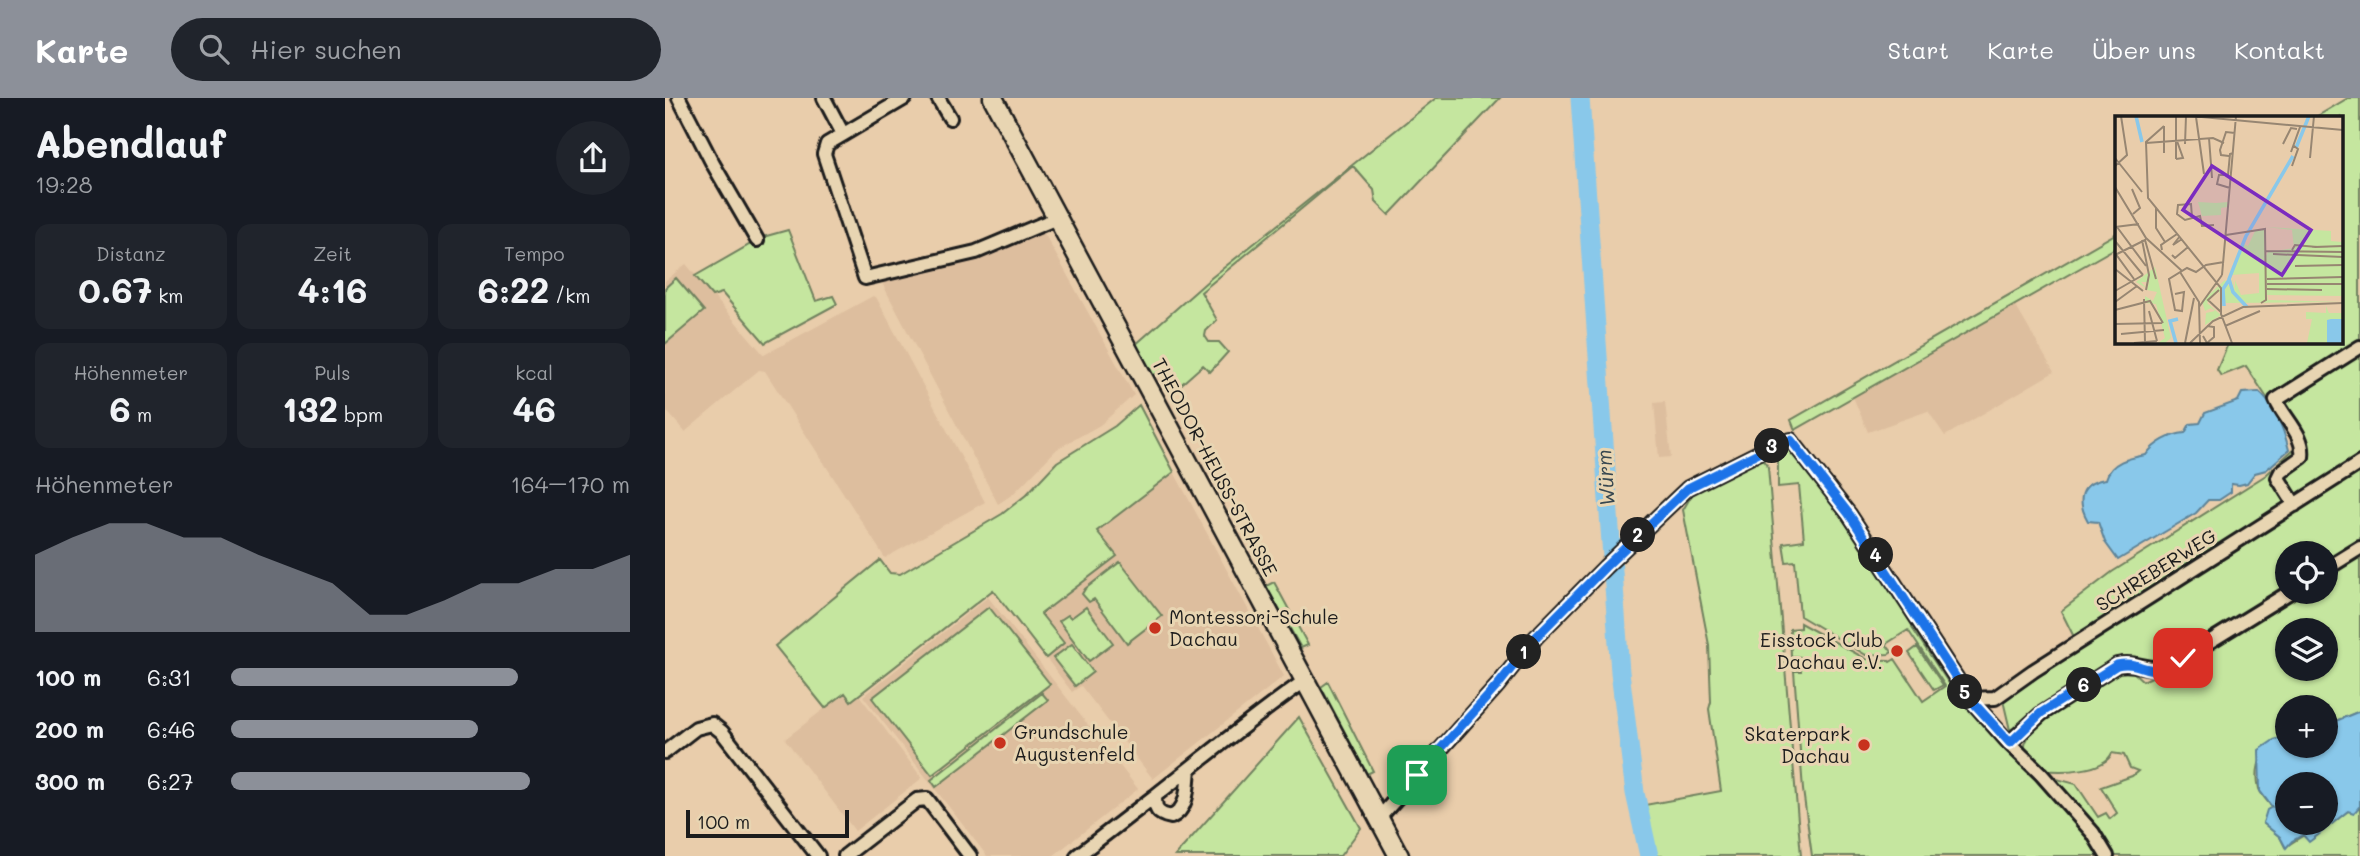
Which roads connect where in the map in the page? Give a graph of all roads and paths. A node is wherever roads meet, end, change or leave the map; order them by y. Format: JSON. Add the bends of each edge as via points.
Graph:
{"nodes":[{"id":1,"x":678,"y":98,"type":"edge"},
{"id":2,"x":824,"y":98,"type":"edge"},
{"id":3,"x":905,"y":98,"type":"edge"},
{"id":4,"x":938,"y":98,"type":"edge"},
{"id":5,"x":993,"y":98,"type":"edge"},
{"id":6,"x":950,"y":118,"type":"dead end"},
{"id":7,"x":843,"y":134,"type":"junction"},
{"id":8,"x":1057,"y":218,"type":"junction"},
{"id":9,"x":757,"y":240,"type":"dead end"},
{"id":10,"x":2360,"y":347,"type":"edge"},
{"id":11,"x":2360,"y":463,"type":"edge"},
{"id":12,"x":2295,"y":505,"type":"junction"},
{"id":13,"x":2360,"y":548,"type":"edge"},
{"id":14,"x":2338,"y":562,"type":"edge"},
{"id":15,"x":2275,"y":601,"type":"edge"},
{"id":16,"x":1306,"y":680,"type":"junction"},
{"id":17,"x":1970,"y":699,"type":"junction"},
{"id":18,"x":2010,"y":743,"type":"junction"},
{"id":19,"x":665,"y":752,"type":"edge"},
{"id":20,"x":1189,"y":769,"type":"junction"},
{"id":21,"x":1155,"y":796,"type":"junction"},
{"id":22,"x":1379,"y":818,"type":"junction"},
{"id":23,"x":818,"y":856,"type":"edge"},
{"id":24,"x":845,"y":856,"type":"edge"},
{"id":25,"x":970,"y":856,"type":"edge"},
{"id":26,"x":1077,"y":856,"type":"edge"},
{"id":27,"x":1399,"y":856,"type":"edge"},
{"id":28,"x":2107,"y":856,"type":"edge"}],
"edges":[{"from":1,"to":9,"type":"street"},
{"from":2,"to":7,"type":"street"},
{"from":3,"to":7,"type":"street"},
{"from":4,"to":6,"type":"street"},
{"from":5,"to":8,"type":"street","name":"THEODOR-HEUSS-STRASSE"},
{"from":7,"to":8,"type":"street","via":[[827,144],[824,154],[865,278],[976,252]]},
{"from":8,"to":16,"type":"street","name":"THEODOR-HEUSS-STRASSE"},
{"from":10,"to":12,"type":"street","via":[[2276,400],[2303,450],[2302,457],[2278,478]]},
{"from":11,"to":12,"type":"street","name":"SCHREBERWEG"},
{"from":12,"to":17,"type":"street","name":"SCHREBERWEG","via":[[1995,698]]},
{"from":13,"to":14,"type":"street"},
{"from":15,"to":18,"type":"street","via":[[2167,668],[2117,665],[2041,713]]},
{"from":16,"to":20,"type":"street"},
{"from":16,"to":22,"type":"street","name":"THEODOR-HEUSS-STRASSE"},
{"from":17,"to":18,"type":"street"},
{"from":17,"to":22,"type":"street","via":[[1849,514],[1791,440],[1688,488],[1536,637]]},
{"from":18,"to":28,"type":"street","via":[[2093,833]]},
{"from":19,"to":23,"type":"street","via":[[696,728],[712,724]]},
{"from":20,"to":21,"type":"street"},
{"from":20,"to":21,"type":"street","via":[[1186,800],[1178,814],[1159,813]]},
{"from":21,"to":26,"type":"street"},
{"from":22,"to":27,"type":"street","name":"THEODOR-HEUSS-STRASSE"},
{"from":24,"to":25,"type":"street","via":[[922,798]]}]}
